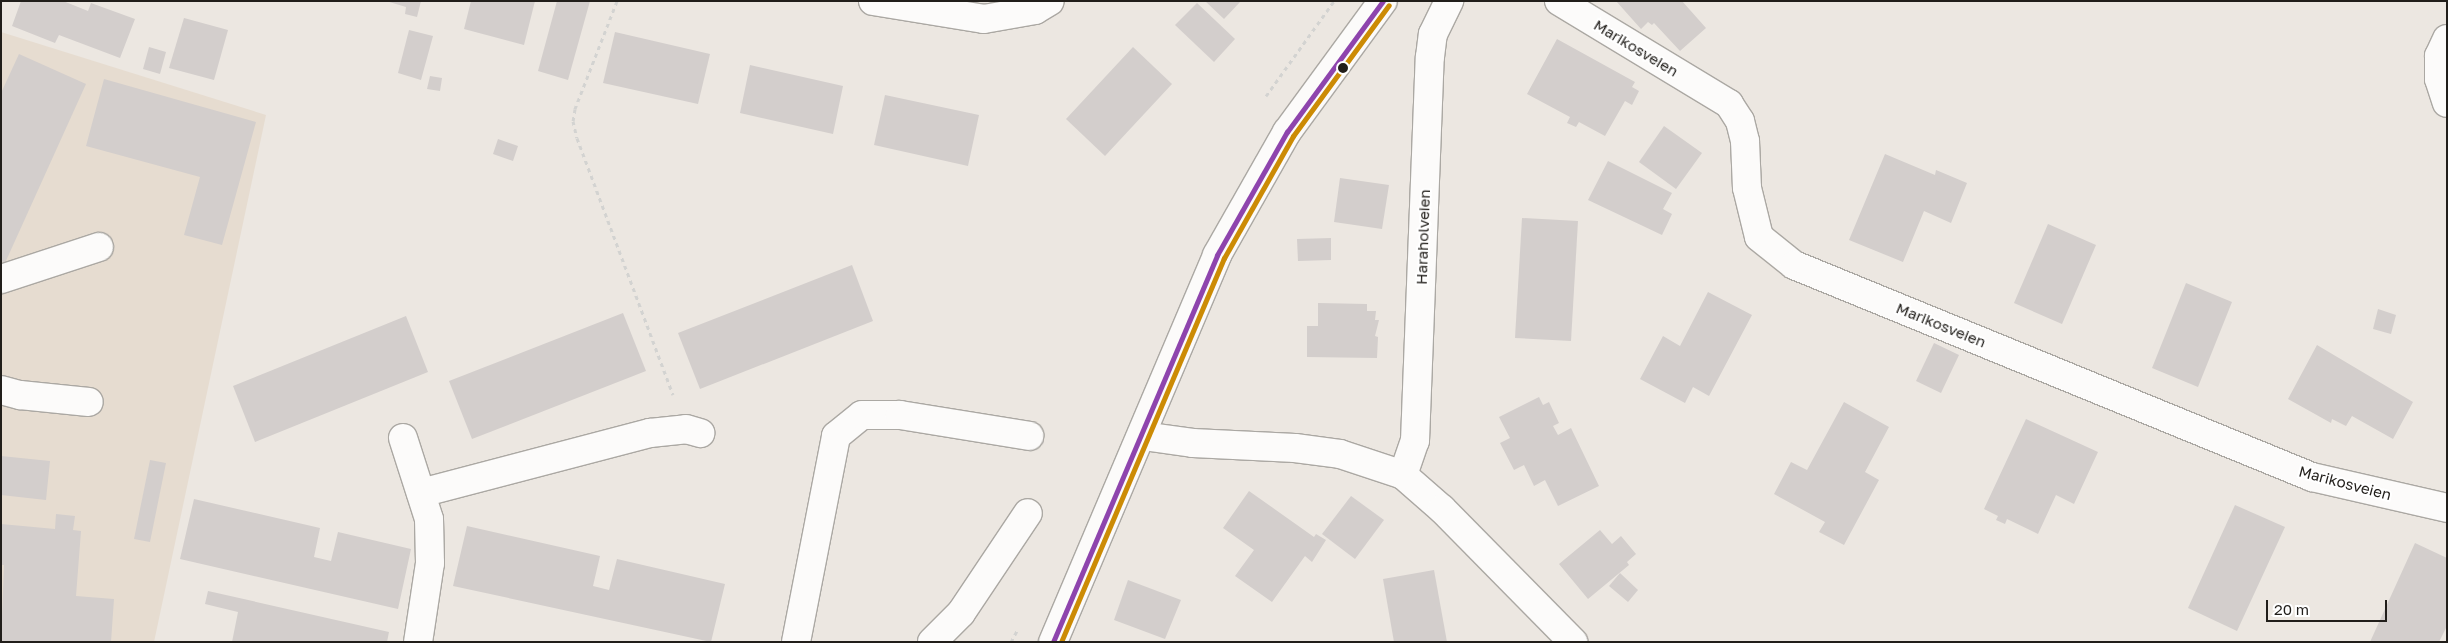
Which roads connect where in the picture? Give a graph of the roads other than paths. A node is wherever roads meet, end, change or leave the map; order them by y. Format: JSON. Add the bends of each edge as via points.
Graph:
{"nodes":[{"id":1,"x":873,"y":1,"type":"edge"},
{"id":2,"x":1050,"y":1,"type":"edge"},
{"id":3,"x":1383,"y":1,"type":"edge"},
{"id":4,"x":1449,"y":1,"type":"edge"},
{"id":5,"x":1560,"y":1,"type":"edge"},
{"id":6,"x":2447,"y":39,"type":"edge"},
{"id":7,"x":2447,"y":103,"type":"edge"},
{"id":8,"x":99,"y":247,"type":"dead end"},
{"id":9,"x":1,"y":279,"type":"edge"},
{"id":10,"x":1,"y":390,"type":"edge"},
{"id":11,"x":89,"y":402,"type":"dead end"},
{"id":12,"x":693,"y":431,"type":"road end"},
{"id":13,"x":1029,"y":436,"type":"dead end"},
{"id":14,"x":1143,"y":436,"type":"junction"},
{"id":15,"x":403,"y":438,"type":"dead end"},
{"id":16,"x":1403,"y":475,"type":"junction"},
{"id":17,"x":421,"y":492,"type":"junction"},
{"id":18,"x":2447,"y":508,"type":"edge"},
{"id":19,"x":1028,"y":513,"type":"dead end"},
{"id":20,"x":418,"y":642,"type":"edge"},
{"id":21,"x":796,"y":642,"type":"edge"},
{"id":22,"x":932,"y":642,"type":"edge"},
{"id":23,"x":1053,"y":642,"type":"edge"},
{"id":24,"x":1573,"y":642,"type":"edge"}],
"edges":[{"from":1,"to":2,"type":"street","via":[[984,19],[1035,10]]},
{"from":3,"to":14,"type":"street","via":[[1287,132],[1217,255]]},
{"from":4,"to":16,"type":"street","name":"Haraholveien","via":[[1433,34],[1431,49],[1415,441]]},
{"from":5,"to":18,"type":"street","name":"Marikosveien","via":[[1729,104],[1740,121],[1745,141],[1747,188],[1759,237],[1794,265],[2312,478]]},
{"from":6,"to":7,"type":"street","via":[[2440,56],[2439,79]]},
{"from":8,"to":9,"type":"street"},
{"from":10,"to":11,"type":"street"},
{"from":12,"to":17,"type":"street","via":[[650,433]]},
{"from":13,"to":21,"type":"street","via":[[900,416],[862,415],[836,436]]},
{"from":14,"to":16,"type":"street","via":[[1340,454]]},
{"from":14,"to":23,"type":"street"},
{"from":15,"to":17,"type":"street"},
{"from":16,"to":24,"type":"street","via":[[1442,509]]},
{"from":17,"to":20,"type":"street","via":[[429,519],[430,562]]},
{"from":19,"to":22,"type":"street","via":[[961,613]]}]}
